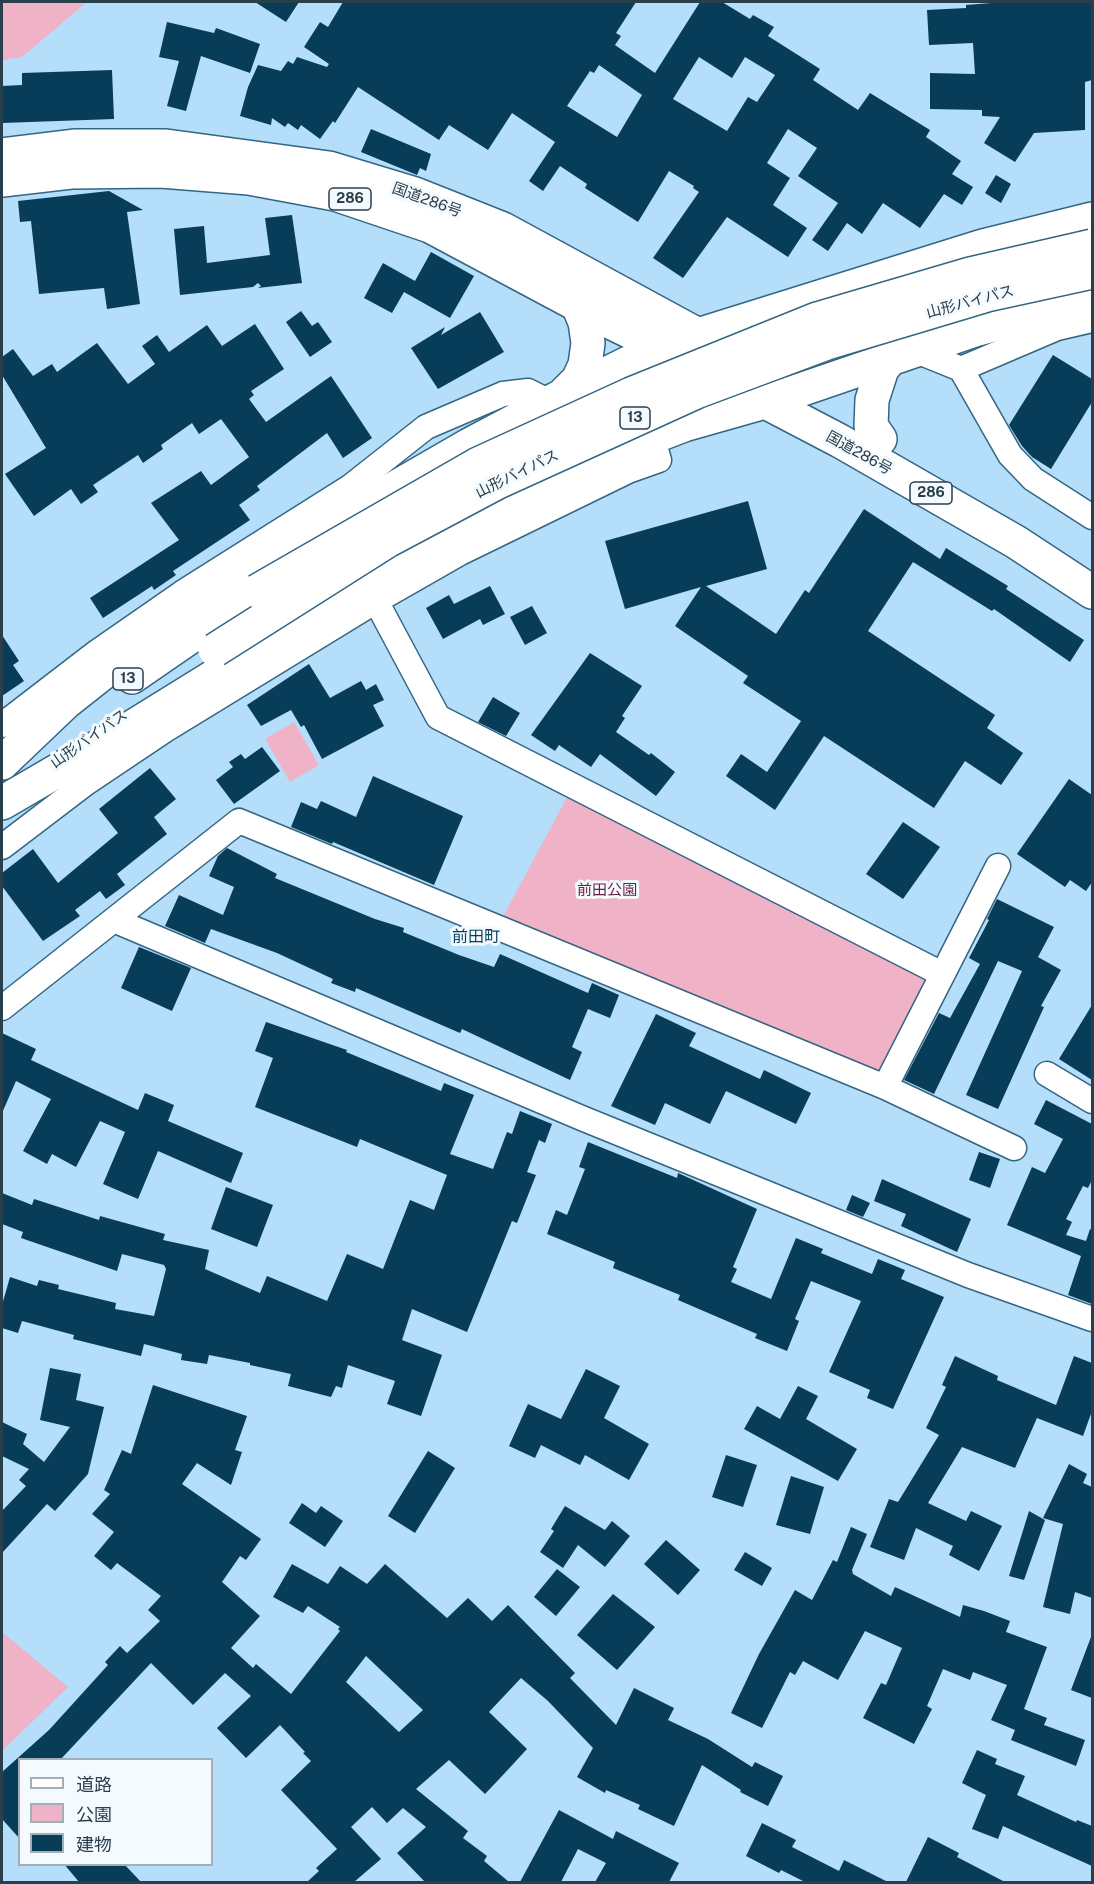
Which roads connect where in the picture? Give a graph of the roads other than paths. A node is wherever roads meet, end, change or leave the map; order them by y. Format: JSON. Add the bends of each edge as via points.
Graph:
{"nodes":[{"id":1,"x":2,"y":155,"type":"edge"},
{"id":2,"x":2,"y":180,"type":"edge"},
{"id":3,"x":1092,"y":219,"type":"edge"},
{"id":4,"x":1092,"y":246,"type":"edge"},
{"id":5,"x":1092,"y":272,"type":"edge"},
{"id":6,"x":1092,"y":298,"type":"edge"},
{"id":7,"x":577,"y":303,"type":"junction"},
{"id":8,"x":1092,"y":320,"type":"edge"},
{"id":9,"x":691,"y":346,"type":"junction"},
{"id":10,"x":903,"y":353,"type":"junction"},
{"id":11,"x":961,"y":369,"type":"junction"},
{"id":12,"x":771,"y":391,"type":"junction"},
{"id":13,"x":556,"y":399,"type":"junction"},
{"id":14,"x":652,"y":437,"type":"junction"},
{"id":15,"x":880,"y":440,"type":"junction"},
{"id":16,"x":1092,"y":517,"type":"edge"},
{"id":17,"x":1092,"y":568,"type":"edge"},
{"id":18,"x":1092,"y":592,"type":"edge"},
{"id":19,"x":376,"y":601,"type":"junction"},
{"id":20,"x":2,"y":725,"type":"edge"},
{"id":21,"x":2,"y":763,"type":"edge"},
{"id":22,"x":2,"y":771,"type":"edge"},
{"id":23,"x":2,"y":802,"type":"edge"},
{"id":24,"x":2,"y":847,"type":"edge"},
{"id":25,"x":998,"y":866,"type":"dead end"},
{"id":26,"x":116,"y":921,"type":"junction"},
{"id":27,"x":942,"y":974,"type":"junction"},
{"id":28,"x":2,"y":1008,"type":"edge"},
{"id":29,"x":1047,"y":1074,"type":"dead end"},
{"id":30,"x":885,"y":1087,"type":"junction"},
{"id":31,"x":1092,"y":1101,"type":"edge"},
{"id":32,"x":1014,"y":1148,"type":"dead end"},
{"id":33,"x":1092,"y":1319,"type":"edge"}],
"edges":[{"from":1,"to":9,"type":"highway","name":"国道286号","number":"286","via":[[74,146],[166,146],[329,168],[415,194],[503,229]]},
{"from":2,"to":7,"type":"highway","name":"国道286号","number":"286","via":[[71,172],[161,171],[249,178],[335,194],[430,226]]},
{"from":3,"to":9,"type":"highway","via":[[983,246]]},
{"from":4,"to":22,"type":"highway","name":"山形バイパス","number":"13","bridge":true,"via":[[970,274],[817,319],[631,394],[478,464],[257,591]]},
{"from":5,"to":23,"type":"highway","name":"山形バイパス","number":"13","bridge":true,"via":[[975,298],[827,344],[696,392],[498,482],[387,541],[215,650]]},
{"from":6,"to":10,"type":"highway"},
{"from":7,"to":9,"type":"highway","name":"国道286号","number":"286"},
{"from":7,"to":13,"type":"highway","via":[[588,343],[585,365],[578,380]]},
{"from":8,"to":11,"type":"street","via":[[1057,328]]},
{"from":9,"to":13,"type":"highway","via":[[628,363]]},
{"from":10,"to":11,"type":"street"},
{"from":10,"to":12,"type":"highway"},
{"from":10,"to":15,"type":"highway","via":[[882,369],[872,399],[872,426]]},
{"from":11,"to":16,"type":"street","via":[[1010,455],[1033,479]]},
{"from":12,"to":14,"type":"highway"},
{"from":12,"to":15,"type":"highway","name":"国道286号","number":"286"},
{"from":12,"to":18,"type":"highway","name":"国道286号","number":"286","via":[[840,441],[1017,542]]},
{"from":13,"to":20,"type":"street","via":[[528,392],[503,394],[426,427],[350,487],[96,652]]},
{"from":13,"to":21,"type":"highway","via":[[180,612],[66,702]]},
{"from":14,"to":19,"type":"street","via":[[659,460],[627,471],[460,553]]},
{"from":14,"to":23,"type":"highway","via":[[495,508]]},
{"from":15,"to":17,"type":"highway","name":"国道286号","number":"286","via":[[1011,513]]},
{"from":19,"to":24,"type":"street","via":[[165,730],[86,783]]},
{"from":19,"to":27,"type":"street","via":[[438,717]]},
{"from":25,"to":27,"type":"street"},
{"from":26,"to":28,"type":"street"},
{"from":26,"to":30,"type":"street","via":[[239,821]]},
{"from":26,"to":33,"type":"street","via":[[584,1119],[935,1262]]},
{"from":27,"to":30,"type":"street"},
{"from":29,"to":31,"type":"street"},
{"from":30,"to":32,"type":"street"}]}
